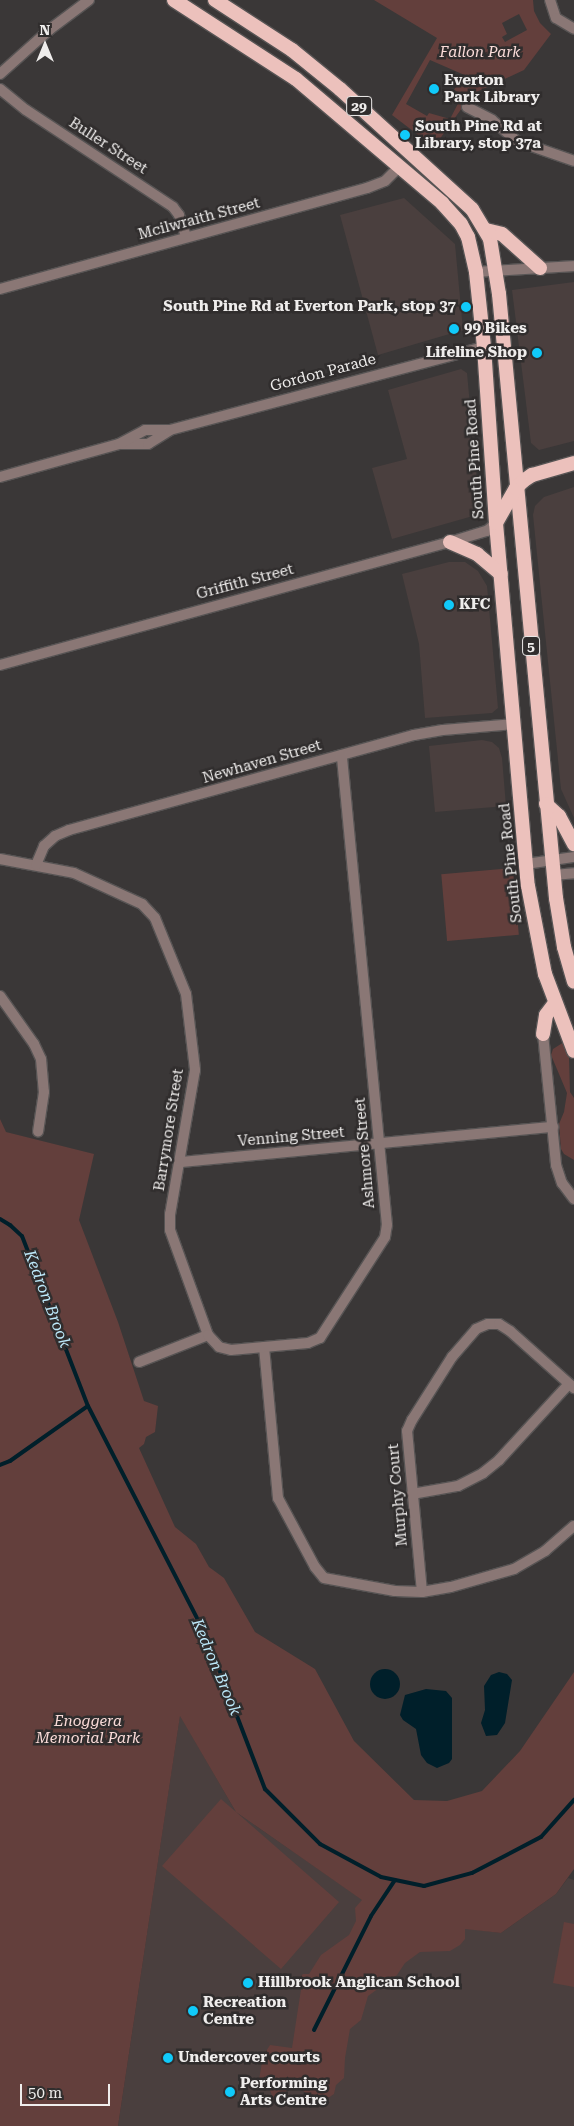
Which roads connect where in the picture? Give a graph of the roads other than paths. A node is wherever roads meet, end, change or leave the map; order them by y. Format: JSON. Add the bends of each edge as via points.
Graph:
{"nodes":[{"id":1,"x":89,"y":0,"type":"edge"},
{"id":2,"x":174,"y":0,"type":"edge"},
{"id":3,"x":215,"y":0,"type":"edge"},
{"id":4,"x":550,"y":0,"type":"edge"},
{"id":5,"x":574,"y":29,"type":"edge"},
{"id":6,"x":0,"y":74,"type":"edge"},
{"id":7,"x":0,"y":89,"type":"edge"},
{"id":8,"x":466,"y":107,"type":"dead end"},
{"id":9,"x":574,"y":161,"type":"edge"},
{"id":10,"x":399,"y":167,"type":"junction"},
{"id":11,"x":486,"y":230,"type":"junction"},
{"id":12,"x":186,"y":237,"type":"junction"},
{"id":13,"x":574,"y":266,"type":"edge"},
{"id":14,"x":540,"y":268,"type":"junction"},
{"id":15,"x":496,"y":270,"type":"junction"},
{"id":16,"x":476,"y":272,"type":"junction"},
{"id":17,"x":0,"y":289,"type":"edge"},
{"id":18,"x":484,"y":347,"type":"junction"},
{"id":19,"x":170,"y":430,"type":"junction"},
{"id":20,"x":119,"y":444,"type":"junction"},
{"id":21,"x":574,"y":463,"type":"edge"},
{"id":22,"x":0,"y":477,"type":"edge"},
{"id":23,"x":516,"y":488,"type":"junction"},
{"id":24,"x":496,"y":524,"type":"junction"},
{"id":25,"x":450,"y":542,"type":"junction"},
{"id":26,"x":501,"y":574,"type":"junction"},
{"id":27,"x":0,"y":665,"type":"edge"},
{"id":28,"x":515,"y":724,"type":"junction"},
{"id":29,"x":342,"y":755,"type":"junction"},
{"id":30,"x":546,"y":804,"type":"junction"},
{"id":31,"x":574,"y":844,"type":"edge"},
{"id":32,"x":574,"y":857,"type":"edge"},
{"id":33,"x":0,"y":859,"type":"edge"},
{"id":34,"x":552,"y":859,"type":"junction"},
{"id":35,"x":526,"y":864,"type":"junction"},
{"id":36,"x":36,"y":865,"type":"junction"},
{"id":37,"x":574,"y":873,"type":"edge"},
{"id":38,"x":553,"y":875,"type":"junction"},
{"id":39,"x":574,"y":982,"type":"edge"},
{"id":40,"x":0,"y":996,"type":"edge"},
{"id":41,"x":554,"y":1003,"type":"junction"},
{"id":42,"x":543,"y":1034,"type":"joint"},
{"id":43,"x":574,"y":1051,"type":"edge"},
{"id":44,"x":552,"y":1127,"type":"junction"},
{"id":45,"x":38,"y":1132,"type":"dead end"},
{"id":46,"x":379,"y":1144,"type":"junction"},
{"id":47,"x":181,"y":1162,"type":"junction"},
{"id":48,"x":574,"y":1199,"type":"edge"},
{"id":49,"x":208,"y":1335,"type":"junction"},
{"id":50,"x":264,"y":1347,"type":"junction"},
{"id":51,"x":139,"y":1362,"type":"dead end"},
{"id":52,"x":572,"y":1386,"type":"edge"},
{"id":53,"x":412,"y":1494,"type":"junction"},
{"id":54,"x":574,"y":1526,"type":"edge"},
{"id":55,"x":422,"y":1592,"type":"junction"}],
"edges":[{"from":1,"to":6,"type":"street","via":[[49,30]]},
{"from":2,"to":10,"type":"highway","name":"South Pine Road","number":"29","via":[[283,68]]},
{"from":3,"to":11,"type":"highway","number":"29","via":[[306,60],[451,188],[472,209]]},
{"from":4,"to":5,"type":"street","via":[[556,18]]},
{"from":7,"to":12,"type":"street","name":"Buller Street","via":[[26,110],[173,206]]},
{"from":8,"to":9,"type":"street","via":[[492,120],[517,141]]},
{"from":10,"to":12,"type":"street","name":"Mcilwraith Street","via":[[385,180],[367,188]]},
{"from":10,"to":16,"type":"highway","name":"South Pine Road","number":"29","via":[[442,203],[461,224],[468,236]]},
{"from":11,"to":14,"type":"highway","via":[[502,234]]},
{"from":11,"to":15,"type":"highway","number":"29"},
{"from":12,"to":17,"type":"street","name":"Mcilwraith Street"},
{"from":13,"to":14,"type":"street"},
{"from":14,"to":15,"type":"street"},
{"from":15,"to":16,"type":"street"},
{"from":15,"to":23,"type":"highway","number":"29"},
{"from":16,"to":18,"type":"highway","name":"South Pine Road","number":"29"},
{"from":18,"to":19,"type":"street","name":"Gordon Parade"},
{"from":18,"to":24,"type":"highway","name":"South Pine Road","number":"29"},
{"from":19,"to":20,"type":"street","name":"Gordon Parade","via":[[145,430]]},
{"from":19,"to":20,"type":"street","name":"Gordon Parade","via":[[148,444]]},
{"from":20,"to":22,"type":"street","name":"Gordon Parade"},
{"from":21,"to":23,"type":"highway","via":[[532,475]]},
{"from":23,"to":24,"type":"highway"},
{"from":23,"to":30,"type":"highway","number":"5"},
{"from":24,"to":25,"type":"street","name":"Griffith Street","via":[[487,531]]},
{"from":24,"to":26,"type":"highway","name":"South Pine Road","number":"5"},
{"from":25,"to":26,"type":"highway","via":[[476,554]]},
{"from":25,"to":27,"type":"street","name":"Griffith Street"},
{"from":26,"to":28,"type":"highway","name":"South Pine Road","number":"5"},
{"from":28,"to":29,"type":"street","name":"Newhaven Street","via":[[428,732]]},
{"from":28,"to":35,"type":"highway","name":"South Pine Road","number":"5"},
{"from":29,"to":36,"type":"street","name":"Newhaven Street","via":[[69,830],[44,846]]},
{"from":29,"to":46,"type":"street","name":"Ashmore Street"},
{"from":30,"to":31,"type":"highway","via":[[559,816]]},
{"from":30,"to":34,"type":"highway","number":"5"},
{"from":32,"to":34,"type":"street"},
{"from":33,"to":36,"type":"street","name":"Barrymore Street"},
{"from":34,"to":35,"type":"street"},
{"from":34,"to":38,"type":"highway","number":"5"},
{"from":35,"to":41,"type":"highway","name":"South Pine Road","number":"5","via":[[534,929]]},
{"from":36,"to":47,"type":"street","name":"Barrymore Street","via":[[74,873],[142,904],[156,918],[186,994],[195,1070]]},
{"from":37,"to":38,"type":"street"},
{"from":38,"to":39,"type":"highway","number":"5","via":[[564,947]]},
{"from":40,"to":45,"type":"street","via":[[41,1059],[44,1092]]},
{"from":41,"to":42,"type":"highway","via":[[546,1015]]},
{"from":41,"to":43,"type":"highway","name":"South Pine Road","number":"5"},
{"from":42,"to":44,"type":"street"},
{"from":44,"to":46,"type":"street","name":"Venning Street"},
{"from":44,"to":48,"type":"street","via":[[559,1176]]},
{"from":46,"to":47,"type":"street","name":"Venning Street"},
{"from":46,"to":50,"type":"street","name":"Ashmore Street","via":[[387,1229],[382,1243],[320,1338],[308,1343]]},
{"from":47,"to":49,"type":"street","name":"Barrymore Street","via":[[170,1214],[170,1230]]},
{"from":49,"to":50,"type":"street","name":"Ashmore Street","via":[[214,1344],[224,1349]]},
{"from":49,"to":51,"type":"street"},
{"from":50,"to":55,"type":"street","via":[[278,1498],[318,1572],[331,1581]]},
{"from":52,"to":53,"type":"street","via":[[483,1473],[458,1486]]},
{"from":52,"to":53,"type":"street","name":"Murphy Court","via":[[504,1326],[493,1324],[476,1329],[452,1357],[409,1426],[407,1438]]},
{"from":53,"to":55,"type":"street","name":"Murphy Court"},
{"from":54,"to":55,"type":"street","via":[[545,1552],[514,1569],[482,1580]]}]}
